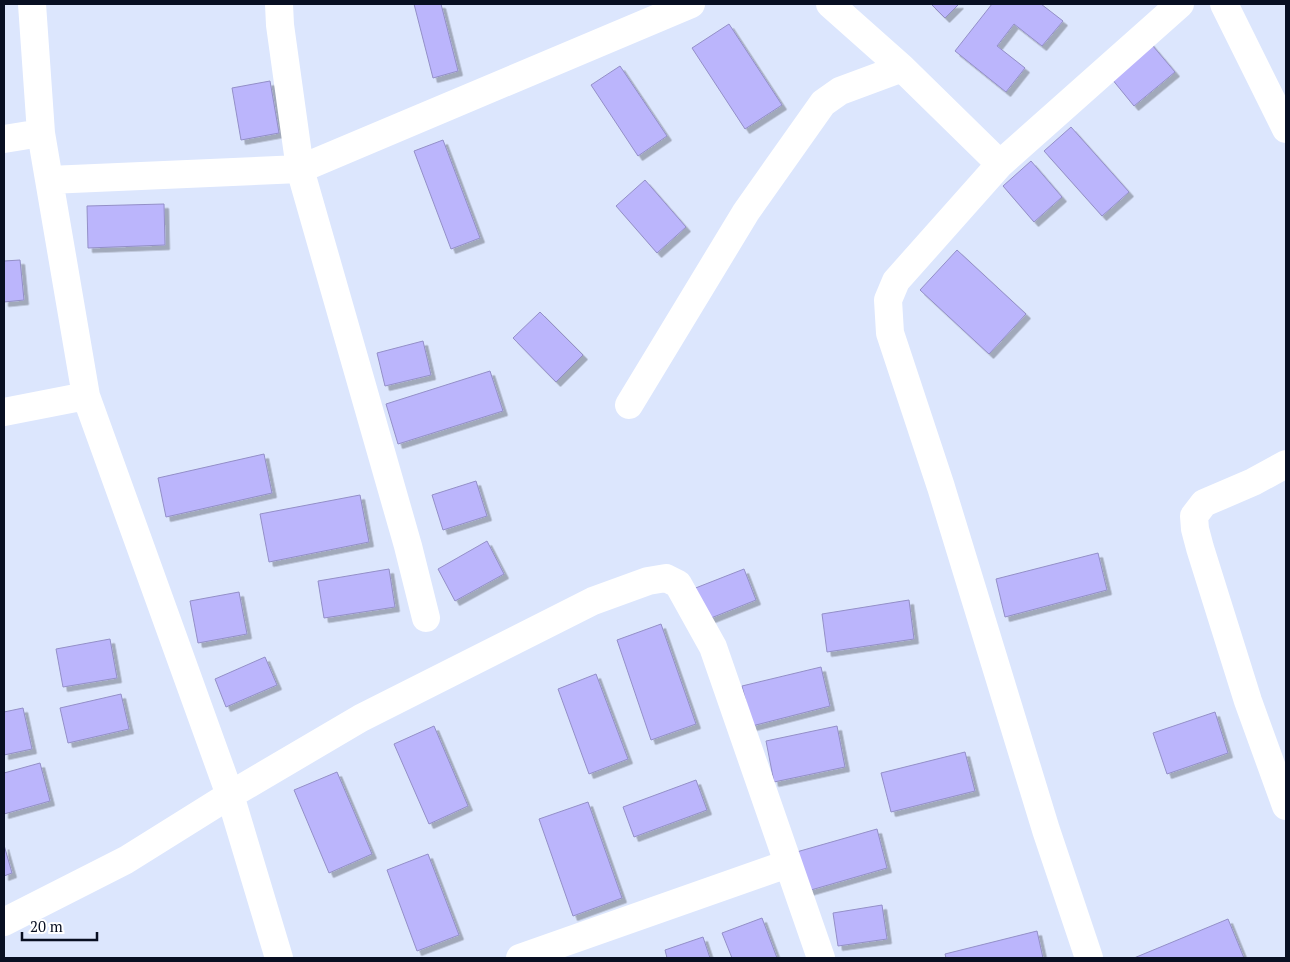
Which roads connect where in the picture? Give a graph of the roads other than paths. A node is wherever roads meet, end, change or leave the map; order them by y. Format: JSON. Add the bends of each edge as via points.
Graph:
{"nodes":[{"id":1,"x":32,"y":4,"type":"edge"},
{"id":2,"x":279,"y":4,"type":"edge"},
{"id":3,"x":691,"y":4,"type":"edge"},
{"id":4,"x":830,"y":4,"type":"edge"},
{"id":5,"x":1180,"y":4,"type":"edge"},
{"id":6,"x":1224,"y":4,"type":"edge"},
{"id":7,"x":902,"y":68,"type":"junction"},
{"id":8,"x":1286,"y":129,"type":"edge"},
{"id":9,"x":41,"y":133,"type":"junction"},
{"id":10,"x":4,"y":139,"type":"edge"},
{"id":11,"x":1000,"y":164,"type":"junction"},
{"id":12,"x":300,"y":169,"type":"junction"},
{"id":13,"x":49,"y":180,"type":"junction"},
{"id":14,"x":86,"y":396,"type":"junction"},
{"id":15,"x":629,"y":405,"type":"dead end"},
{"id":16,"x":4,"y":412,"type":"edge"},
{"id":17,"x":1286,"y":464,"type":"edge"},
{"id":18,"x":426,"y":618,"type":"dead end"},
{"id":19,"x":230,"y":795,"type":"junction"},
{"id":20,"x":1286,"y":806,"type":"edge"},
{"id":21,"x":787,"y":864,"type":"junction"},
{"id":22,"x":4,"y":922,"type":"edge"},
{"id":23,"x":278,"y":958,"type":"edge"},
{"id":24,"x":520,"y":958,"type":"edge"},
{"id":25,"x":822,"y":958,"type":"edge"},
{"id":26,"x":1089,"y":958,"type":"edge"}],
"edges":[{"from":1,"to":9,"type":"street"},
{"from":2,"to":12,"type":"street"},
{"from":3,"to":12,"type":"street"},
{"from":4,"to":7,"type":"street"},
{"from":5,"to":11,"type":"street"},
{"from":6,"to":8,"type":"street"},
{"from":7,"to":11,"type":"street"},
{"from":7,"to":15,"type":"street","via":[[840,91],[823,103],[746,212]]},
{"from":9,"to":10,"type":"street"},
{"from":9,"to":13,"type":"street"},
{"from":11,"to":26,"type":"street","via":[[896,281],[888,300],[890,332]]},
{"from":12,"to":13,"type":"street"},
{"from":12,"to":18,"type":"street"},
{"from":13,"to":14,"type":"street"},
{"from":14,"to":16,"type":"street"},
{"from":14,"to":19,"type":"street"},
{"from":17,"to":20,"type":"street","via":[[1204,504],[1194,516],[1200,548],[1248,701]]},
{"from":19,"to":21,"type":"street","via":[[361,718],[593,601],[648,581],[666,578],[678,584],[713,647]]},
{"from":19,"to":22,"type":"street","via":[[126,860]]},
{"from":19,"to":23,"type":"street"},
{"from":21,"to":24,"type":"street"},
{"from":21,"to":25,"type":"street"}]}
